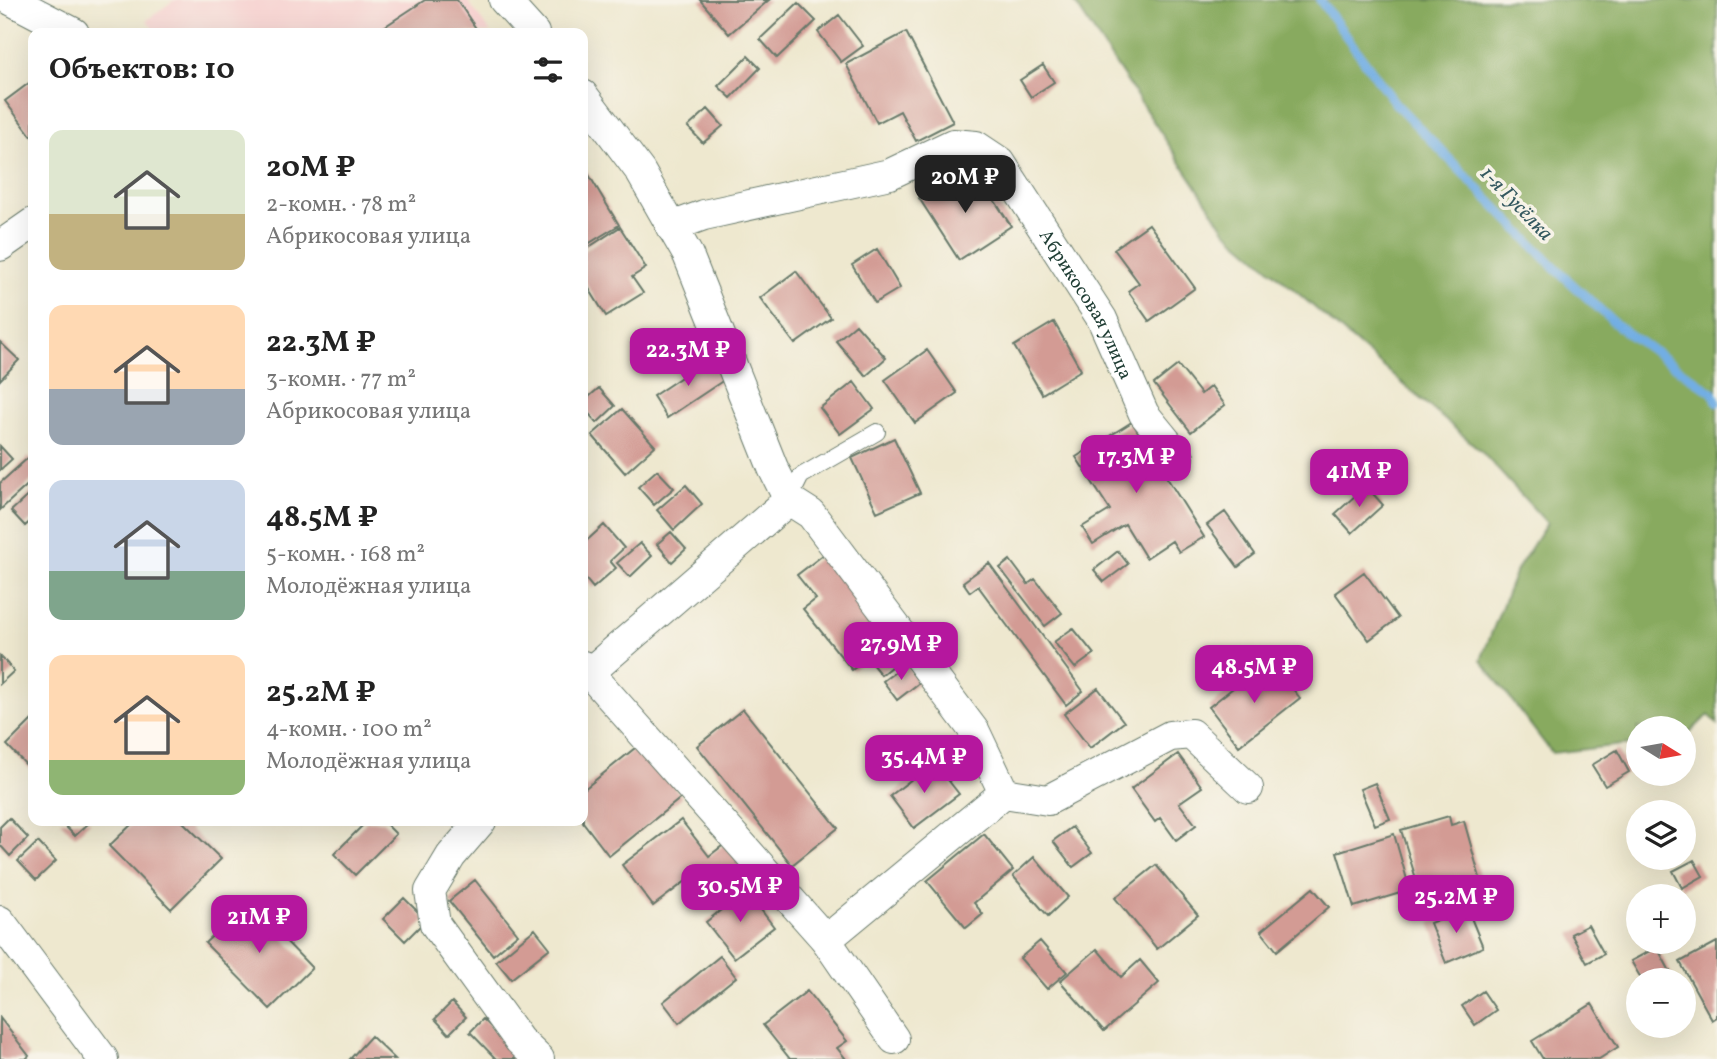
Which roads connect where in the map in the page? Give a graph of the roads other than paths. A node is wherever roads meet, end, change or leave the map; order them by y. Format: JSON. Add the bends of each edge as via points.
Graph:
{"nodes":[{"id":1,"x":11,"y":0,"type":"edge"},
{"id":2,"x":504,"y":0,"type":"edge"},
{"id":3,"x":64,"y":28,"type":"edge"},
{"id":4,"x":529,"y":28,"type":"edge"},
{"id":5,"x":588,"y":102,"type":"edge"},
{"id":6,"x":28,"y":226,"type":"edge"},
{"id":7,"x":671,"y":227,"type":"junction"},
{"id":8,"x":0,"y":246,"type":"edge"},
{"id":9,"x":877,"y":432,"type":"dead end"},
{"id":10,"x":1180,"y":457,"type":"dead end"},
{"id":11,"x":789,"y":500,"type":"junction"},
{"id":12,"x":588,"y":676,"type":"edge"},
{"id":13,"x":588,"y":682,"type":"edge"},
{"id":14,"x":1248,"y":788,"type":"dead end"},
{"id":15,"x":1004,"y":793,"type":"junction"},
{"id":16,"x":477,"y":826,"type":"edge"},
{"id":17,"x":0,"y":921,"type":"edge"},
{"id":18,"x":827,"y":940,"type":"junction"},
{"id":19,"x":894,"y":1039,"type":"dead end"},
{"id":20,"x":103,"y":1059,"type":"edge"},
{"id":21,"x":539,"y":1059,"type":"edge"}],
"edges":[{"from":1,"to":3,"type":"street"},
{"from":2,"to":4,"type":"street"},
{"from":5,"to":7,"type":"street","via":[[640,171]]},
{"from":6,"to":8,"type":"street"},
{"from":7,"to":10,"type":"street","name":"Абрикосовая улица","via":[[704,215],[890,174],[953,144],[976,146],[999,162],[1051,241],[1102,319],[1144,414]]},
{"from":7,"to":11,"type":"street","via":[[688,256]]},
{"from":9,"to":11,"type":"lane","via":[[801,476]]},
{"from":11,"to":12,"type":"street"},
{"from":11,"to":15,"type":"street","via":[[811,514],[975,732]]},
{"from":13,"to":18,"type":"street"},
{"from":14,"to":15,"type":"street","via":[[1191,734],[1170,736],[1048,800]]},
{"from":15,"to":18,"type":"street"},
{"from":16,"to":21,"type":"street","via":[[430,891],[435,924],[519,1040]]},
{"from":17,"to":20,"type":"street"},
{"from":18,"to":19,"type":"street"}]}
